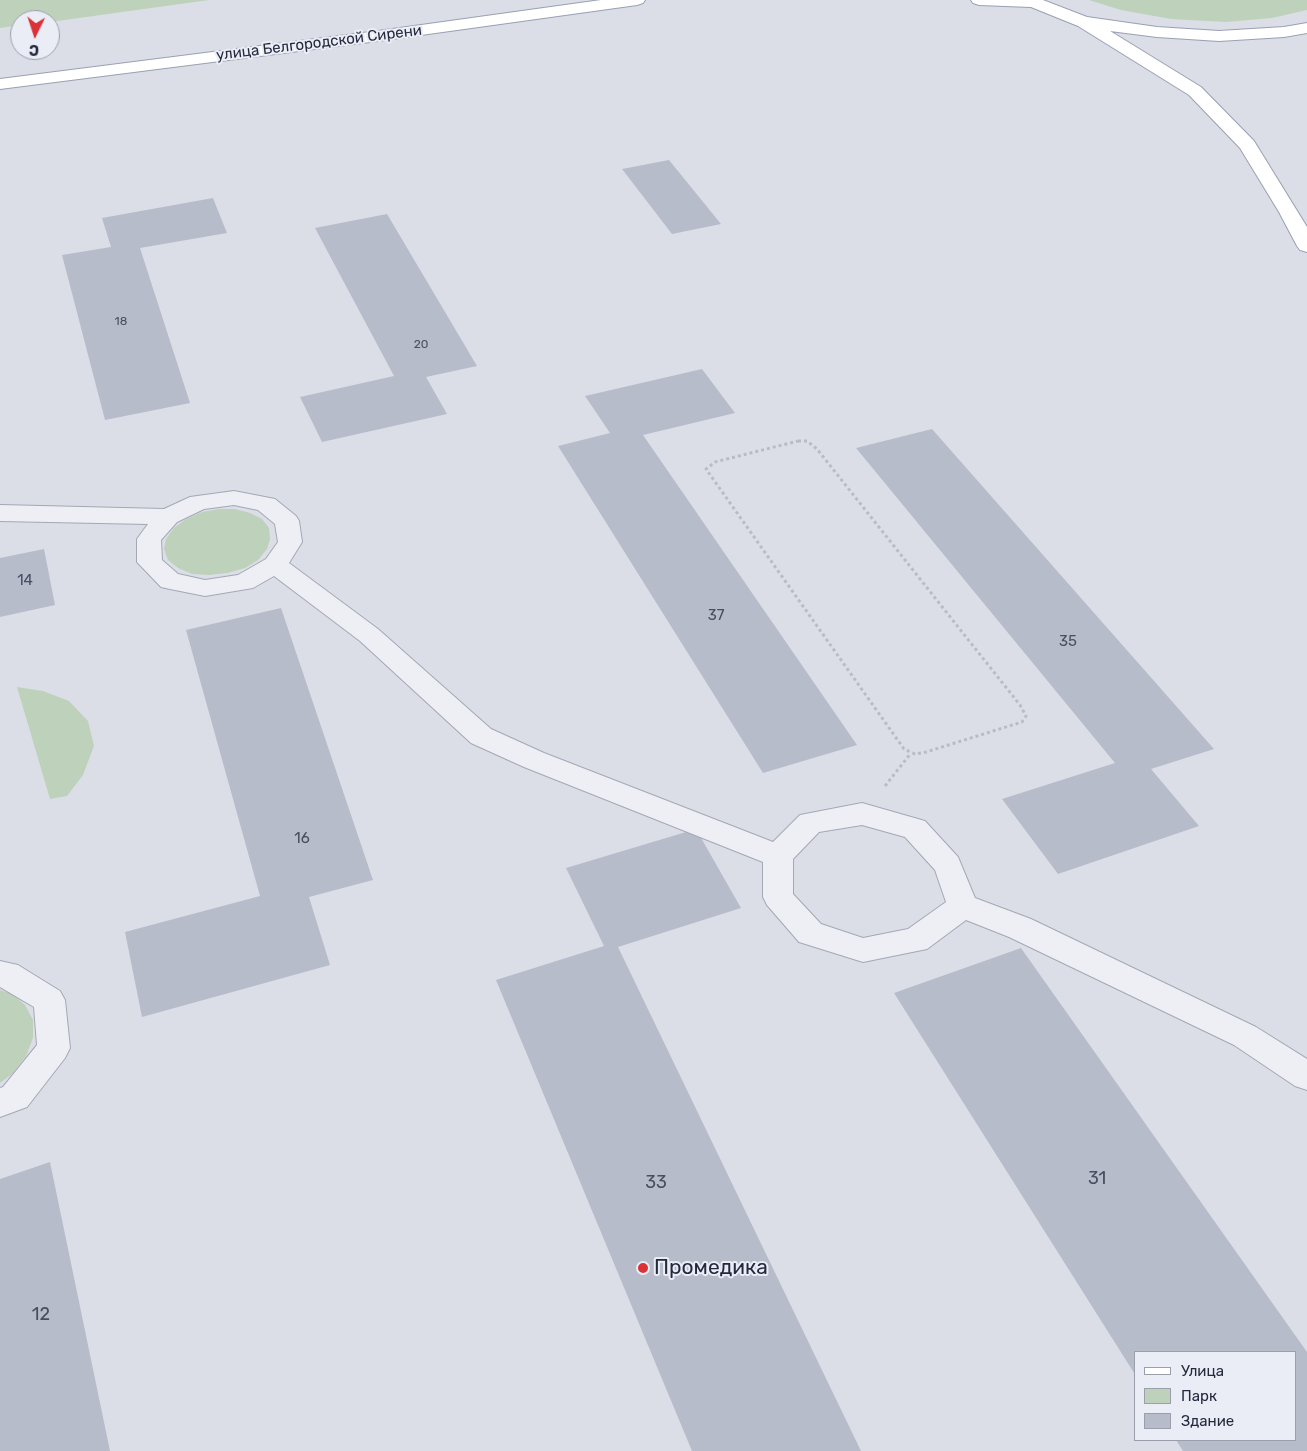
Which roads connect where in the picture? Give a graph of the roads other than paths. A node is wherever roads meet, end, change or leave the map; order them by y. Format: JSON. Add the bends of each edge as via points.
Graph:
{"nodes":[{"id":1,"x":637,"y":0,"type":"edge"},
{"id":2,"x":979,"y":0,"type":"edge"},
{"id":3,"x":1029,"y":1,"type":"edge"},
{"id":4,"x":1084,"y":22,"type":"junction"},
{"id":5,"x":1307,"y":28,"type":"edge"},
{"id":6,"x":4,"y":85,"type":"edge"},
{"id":7,"x":1307,"y":246,"type":"edge"},
{"id":8,"x":0,"y":513,"type":"edge"},
{"id":9,"x":168,"y":517,"type":"junction"},
{"id":10,"x":275,"y":565,"type":"junction"},
{"id":11,"x":778,"y":856,"type":"junction"},
{"id":12,"x":964,"y":906,"type":"junction"},
{"id":13,"x":0,"y":974,"type":"edge"},
{"id":14,"x":1307,"y":1076,"type":"edge"},
{"id":15,"x":0,"y":1103,"type":"edge"}],
"edges":[{"from":1,"to":6,"type":"main road","name":"улица Белгородской Сирени"},
{"from":2,"to":3,"type":"main road"},
{"from":3,"to":4,"type":"main road"},
{"from":4,"to":5,"type":"main road","via":[[1219,36]]},
{"from":4,"to":7,"type":"main road","via":[[1194,91],[1247,146]]},
{"from":8,"to":9,"type":"lane"},
{"from":9,"to":10,"type":"lane","via":[[199,502],[234,498],[266,504],[287,520],[290,542]]},
{"from":9,"to":10,"type":"lane","via":[[149,539],[150,562],[170,581],[205,588],[244,582]]},
{"from":10,"to":11,"type":"lane","via":[[369,635],[481,736]]},
{"from":11,"to":12,"type":"lane","via":[[810,823],[862,814],[915,829],[948,865]]},
{"from":11,"to":12,"type":"lane","via":[[778,897],[810,933],[863,950],[916,940]]},
{"from":12,"to":14,"type":"lane","via":[[1020,928],[1245,1036]]},
{"from":13,"to":15,"type":"lane","via":[[7,974],[50,1000],[54,1048],[15,1097]]}]}
